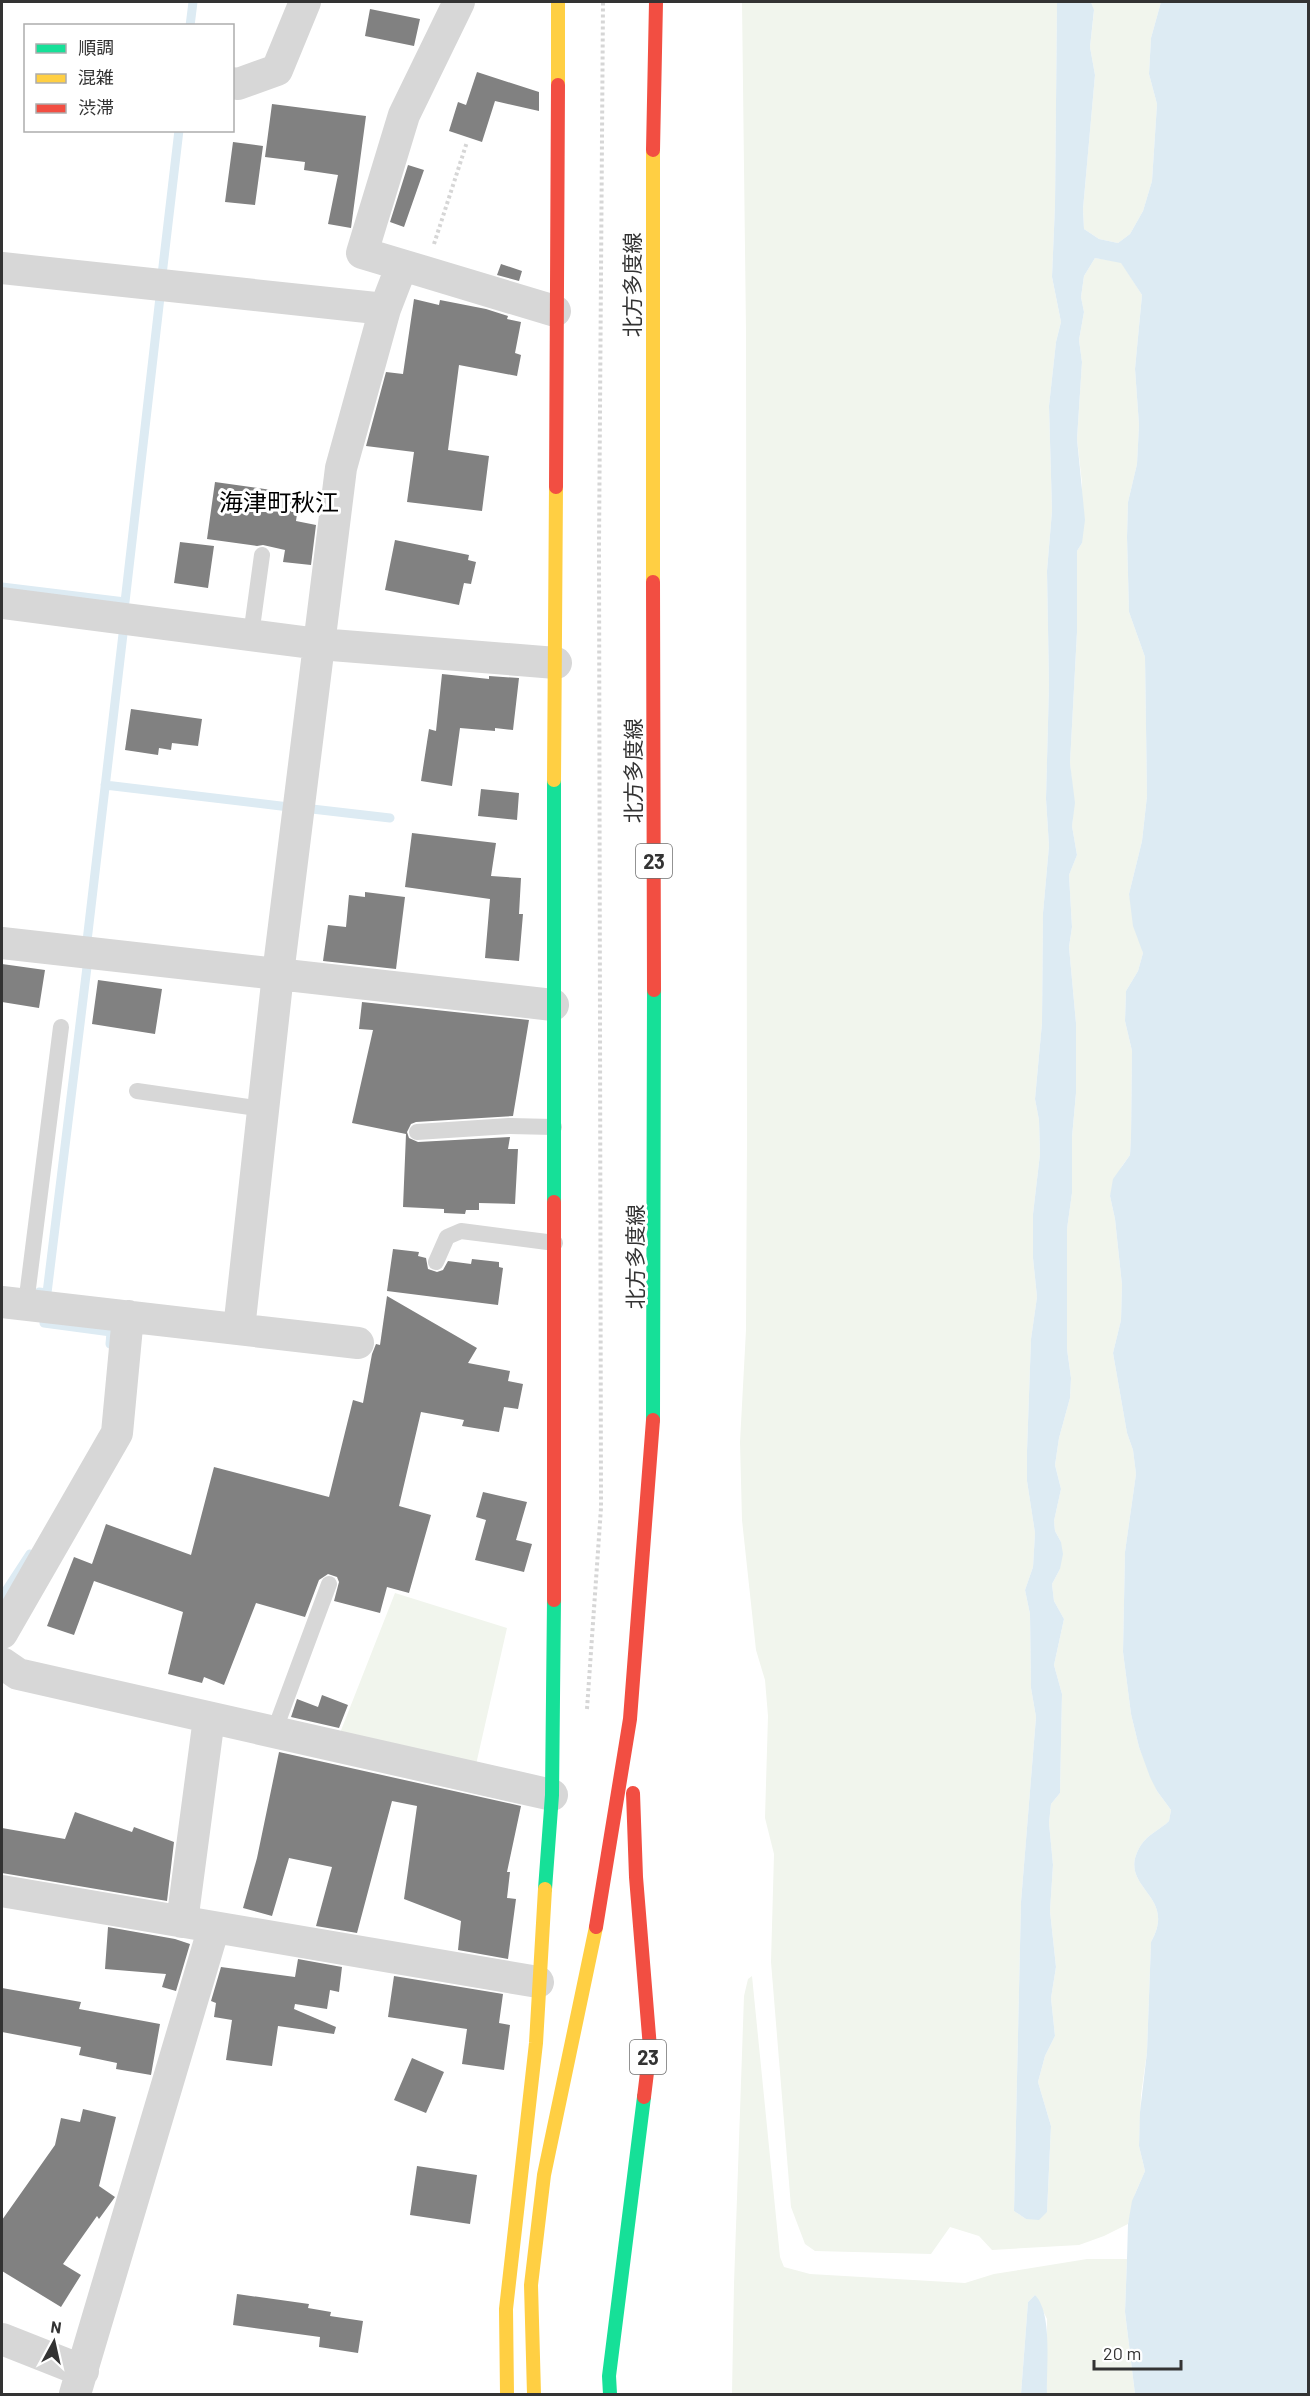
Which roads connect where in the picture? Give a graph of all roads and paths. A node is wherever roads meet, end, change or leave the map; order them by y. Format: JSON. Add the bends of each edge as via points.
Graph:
{"nodes":[{"id":1,"x":305,"y":2,"type":"edge"},
{"id":2,"x":459,"y":2,"type":"edge"},
{"id":3,"x":558,"y":2,"type":"edge"},
{"id":4,"x":603,"y":2,"type":"edge"},
{"id":5,"x":656,"y":2,"type":"edge"},
{"id":6,"x":234,"y":83,"type":"edge"},
{"id":7,"x":467,"y":142,"type":"dead end"},
{"id":8,"x":2,"y":268,"type":"edge"},
{"id":9,"x":413,"y":268,"type":"junction"},
{"id":10,"x":385,"y":309,"type":"junction"},
{"id":11,"x":555,"y":311,"type":"junction"},
{"id":12,"x":262,"y":555,"type":"dead end"},
{"id":13,"x":2,"y":603,"type":"edge"},
{"id":14,"x":251,"y":635,"type":"junction"},
{"id":15,"x":319,"y":644,"type":"junction"},
{"id":16,"x":556,"y":663,"type":"junction"},
{"id":17,"x":2,"y":943,"type":"edge"},
{"id":18,"x":278,"y":974,"type":"junction"},
{"id":19,"x":553,"y":1005,"type":"junction"},
{"id":20,"x":61,"y":1027,"type":"dead end"},
{"id":21,"x":137,"y":1091,"type":"dead end"},
{"id":22,"x":263,"y":1109,"type":"junction"},
{"id":23,"x":554,"y":1127,"type":"junction"},
{"id":24,"x":417,"y":1132,"type":"dead end"},
{"id":25,"x":555,"y":1243,"type":"junction"},
{"id":26,"x":436,"y":1262,"type":"dead end"},
{"id":27,"x":14,"y":1303,"type":"edge"},
{"id":28,"x":128,"y":1316,"type":"junction"},
{"id":29,"x":239,"y":1329,"type":"junction"},
{"id":30,"x":358,"y":1343,"type":"dead end"},
{"id":31,"x":329,"y":1584,"type":"dead end"},
{"id":32,"x":2,"y":1633,"type":"edge"},
{"id":33,"x":2,"y":1663,"type":"edge"},
{"id":34,"x":586,"y":1716,"type":"dead end"},
{"id":35,"x":209,"y":1718,"type":"junction"},
{"id":36,"x":630,"y":1719,"type":"junction"},
{"id":37,"x":274,"y":1732,"type":"junction"},
{"id":38,"x":552,"y":1795,"type":"junction"},
{"id":39,"x":2,"y":1891,"type":"edge"},
{"id":40,"x":182,"y":1922,"type":"junction"},
{"id":41,"x":214,"y":1927,"type":"junction"},
{"id":42,"x":538,"y":1982,"type":"junction"},
{"id":43,"x":2,"y":2339,"type":"edge"},
{"id":44,"x":79,"y":2383,"type":"edge"},
{"id":45,"x":507,"y":2394,"type":"edge"},
{"id":46,"x":534,"y":2394,"type":"edge"},
{"id":47,"x":610,"y":2394,"type":"edge"}],
"edges":[{"from":1,"to":6,"type":"street","via":[[277,70]]},
{"from":2,"to":9,"type":"street","via":[[404,115],[362,253]]},
{"from":3,"to":11,"type":"main road"},
{"from":4,"to":34,"type":"path","via":[[599,547],[601,1508]]},
{"from":5,"to":36,"type":"main road","name":"北方多度線","number":"23","via":[[652,229],[655,1399]]},
{"from":7,"to":9,"type":"path"},
{"from":8,"to":10,"type":"street"},
{"from":9,"to":10,"type":"street"},
{"from":9,"to":11,"type":"street"},
{"from":10,"to":15,"type":"street","via":[[341,468]]},
{"from":11,"to":16,"type":"main road"},
{"from":12,"to":14,"type":"lane"},
{"from":13,"to":14,"type":"street"},
{"from":14,"to":15,"type":"street"},
{"from":15,"to":16,"type":"street"},
{"from":15,"to":18,"type":"street"},
{"from":16,"to":19,"type":"main road"},
{"from":17,"to":18,"type":"street"},
{"from":18,"to":19,"type":"street"},
{"from":18,"to":22,"type":"street"},
{"from":19,"to":23,"type":"main road"},
{"from":20,"to":27,"type":"lane"},
{"from":21,"to":22,"type":"lane"},
{"from":22,"to":29,"type":"street"},
{"from":23,"to":24,"type":"lane"},
{"from":23,"to":25,"type":"main road"},
{"from":25,"to":26,"type":"lane","via":[[461,1231],[447,1237]]},
{"from":25,"to":38,"type":"main road"},
{"from":27,"to":28,"type":"street"},
{"from":28,"to":29,"type":"street"},
{"from":28,"to":32,"type":"street","via":[[117,1434]]},
{"from":29,"to":30,"type":"street"},
{"from":31,"to":37,"type":"lane"},
{"from":33,"to":35,"type":"street","via":[[18,1674]]},
{"from":35,"to":37,"type":"street"},
{"from":35,"to":40,"type":"street"},
{"from":36,"to":46,"type":"main road","via":[[596,1924],[544,2175],[531,2285]]},
{"from":36,"to":47,"type":"main road","number":"23","via":[[636,1877],[650,2048],[609,2376]]},
{"from":37,"to":38,"type":"street"},
{"from":38,"to":42,"type":"main road"},
{"from":39,"to":40,"type":"street"},
{"from":40,"to":41,"type":"street"},
{"from":41,"to":42,"type":"street"},
{"from":41,"to":44,"type":"street"},
{"from":42,"to":45,"type":"main road","via":[[536,2043],[506,2308]]},
{"from":43,"to":44,"type":"street"}]}
